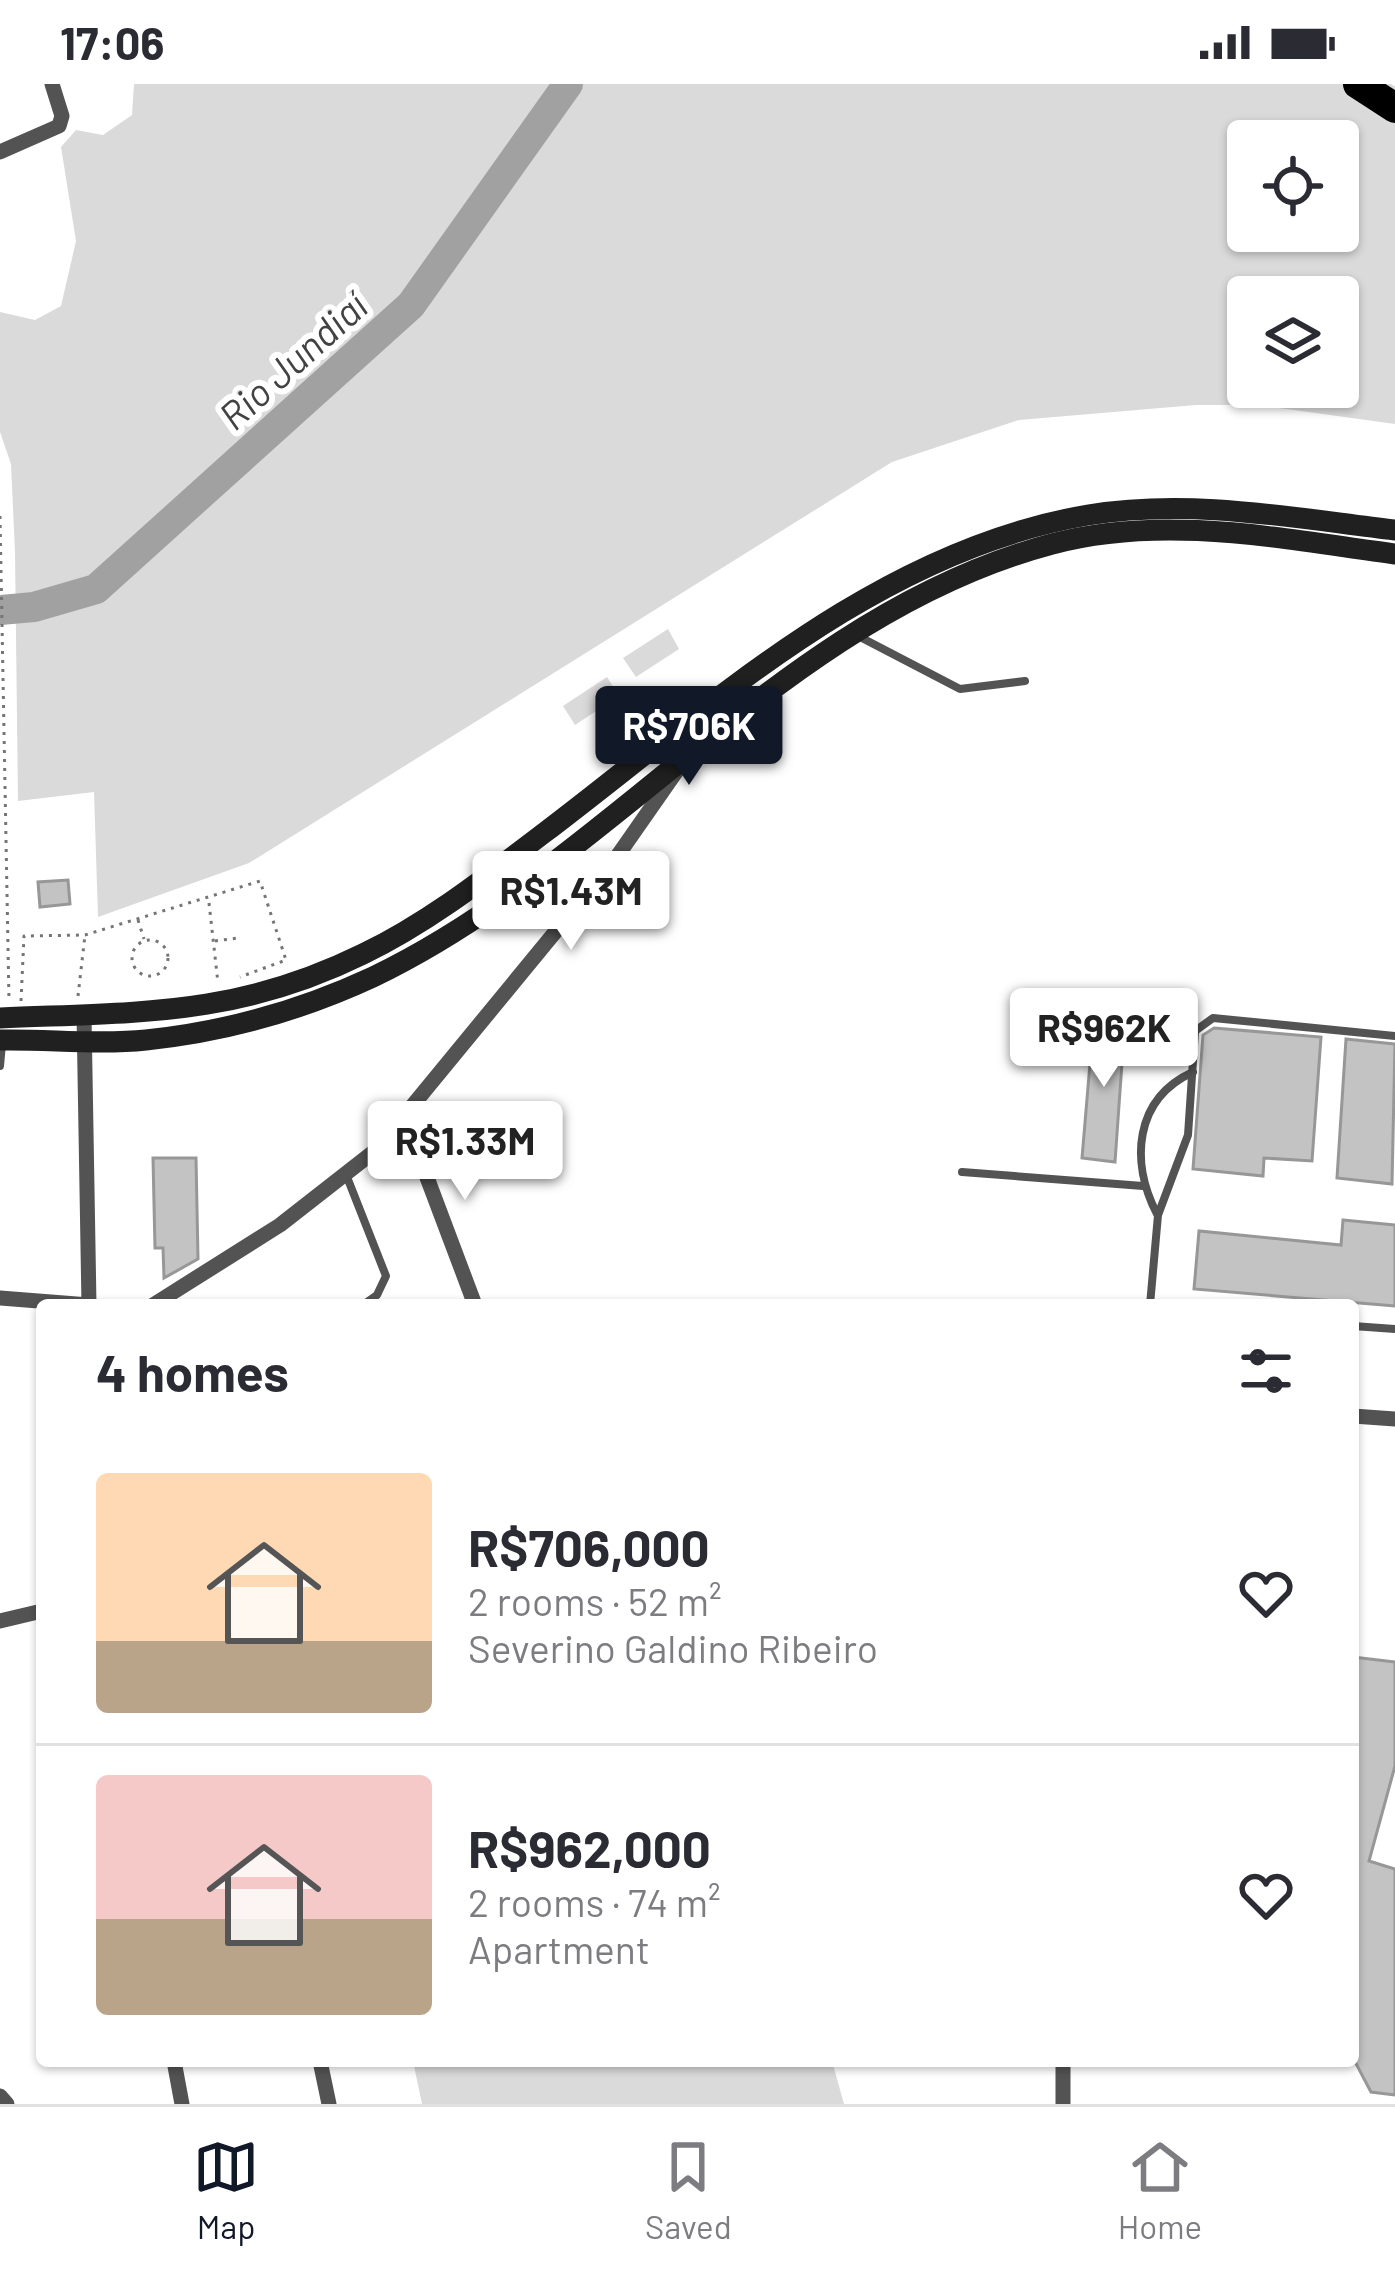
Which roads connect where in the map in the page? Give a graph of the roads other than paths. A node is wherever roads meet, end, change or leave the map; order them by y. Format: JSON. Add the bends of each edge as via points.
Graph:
{"nodes":[{"id":1,"x":1358,"y":84,"type":"edge"},
{"id":2,"x":54,"y":90,"type":"edge"},
{"id":3,"x":1395,"y":108,"type":"edge"},
{"id":4,"x":0,"y":152,"type":"edge"},
{"id":5,"x":1395,"y":530,"type":"edge"},
{"id":6,"x":1395,"y":554,"type":"edge"},
{"id":7,"x":854,"y":634,"type":"junction"},
{"id":8,"x":1025,"y":681,"type":"dead end"},
{"id":9,"x":675,"y":733,"type":"junction"},
{"id":10,"x":690,"y":752,"type":"junction"},
{"id":11,"x":81,"y":1009,"type":"junction"},
{"id":12,"x":2,"y":1012,"type":"edge"},
{"id":13,"x":1395,"y":1036,"type":"edge"},
{"id":14,"x":84,"y":1039,"type":"junction"},
{"id":15,"x":1,"y":1040,"type":"edge"},
{"id":16,"x":0,"y":1066,"type":"edge"},
{"id":17,"x":1192,"y":1072,"type":"junction"},
{"id":18,"x":405,"y":1119,"type":"junction"},
{"id":19,"x":962,"y":1172,"type":"dead end"},
{"id":20,"x":346,"y":1177,"type":"junction"},
{"id":21,"x":1143,"y":1186,"type":"junction"},
{"id":22,"x":1158,"y":1215,"type":"junction"},
{"id":23,"x":0,"y":1298,"type":"edge"},
{"id":24,"x":89,"y":1299,"type":"edge"},
{"id":25,"x":162,"y":1299,"type":"edge"},
{"id":26,"x":371,"y":1299,"type":"edge"},
{"id":27,"x":473,"y":1299,"type":"edge"},
{"id":28,"x":1151,"y":1299,"type":"edge"},
{"id":29,"x":36,"y":1301,"type":"edge"},
{"id":30,"x":1359,"y":1326,"type":"edge"},
{"id":31,"x":1395,"y":1329,"type":"edge"},
{"id":32,"x":1359,"y":1416,"type":"edge"},
{"id":33,"x":1395,"y":1419,"type":"edge"},
{"id":34,"x":36,"y":1612,"type":"edge"},
{"id":35,"x":0,"y":1621,"type":"edge"},
{"id":36,"x":175,"y":2067,"type":"edge"},
{"id":37,"x":321,"y":2067,"type":"edge"},
{"id":38,"x":1063,"y":2067,"type":"edge"},
{"id":39,"x":0,"y":2096,"type":"edge"},
{"id":40,"x":7,"y":2104,"type":"edge"},
{"id":41,"x":182,"y":2104,"type":"edge"},
{"id":42,"x":329,"y":2104,"type":"edge"},
{"id":43,"x":1063,"y":2104,"type":"edge"}],
"edges":[{"from":1,"to":3,"type":"highway"},
{"from":2,"to":4,"type":"street","via":[[59,126]]},
{"from":5,"to":9,"type":"main road","via":[[1192,508],[1042,525],[900,578]]},
{"from":6,"to":7,"type":"main road","via":[[1234,533],[1120,531],[986,566]]},
{"from":7,"to":8,"type":"lane","via":[[960,689]]},
{"from":7,"to":10,"type":"main road"},
{"from":9,"to":10,"type":"street"},
{"from":9,"to":11,"type":"main road","via":[[459,896],[361,956],[201,1009],[140,1016]]},
{"from":10,"to":14,"type":"main road","via":[[472,919],[370,978],[247,1022],[141,1040]]},
{"from":10,"to":18,"type":"street","via":[[616,858]]},
{"from":11,"to":12,"type":"main road"},
{"from":11,"to":14,"type":"street"},
{"from":12,"to":15,"type":"main road"},
{"from":13,"to":17,"type":"lane","via":[[1213,1018],[1196,1031]]},
{"from":14,"to":15,"type":"main road"},
{"from":14,"to":24,"type":"street"},
{"from":15,"to":16,"type":"lane"},
{"from":17,"to":21,"type":"lane","via":[[1167,1087],[1148,1115]]},
{"from":17,"to":22,"type":"lane","via":[[1184,1156]]},
{"from":18,"to":20,"type":"street"},
{"from":18,"to":27,"type":"street"},
{"from":19,"to":21,"type":"lane"},
{"from":20,"to":25,"type":"street"},
{"from":20,"to":26,"type":"lane","via":[[386,1276]]},
{"from":21,"to":22,"type":"lane"},
{"from":22,"to":28,"type":"lane"},
{"from":23,"to":29,"type":"street"},
{"from":30,"to":31,"type":"lane"},
{"from":32,"to":33,"type":"street"},
{"from":34,"to":35,"type":"street"},
{"from":36,"to":41,"type":"street"},
{"from":37,"to":42,"type":"street"},
{"from":38,"to":43,"type":"street"},
{"from":39,"to":40,"type":"street"}]}
